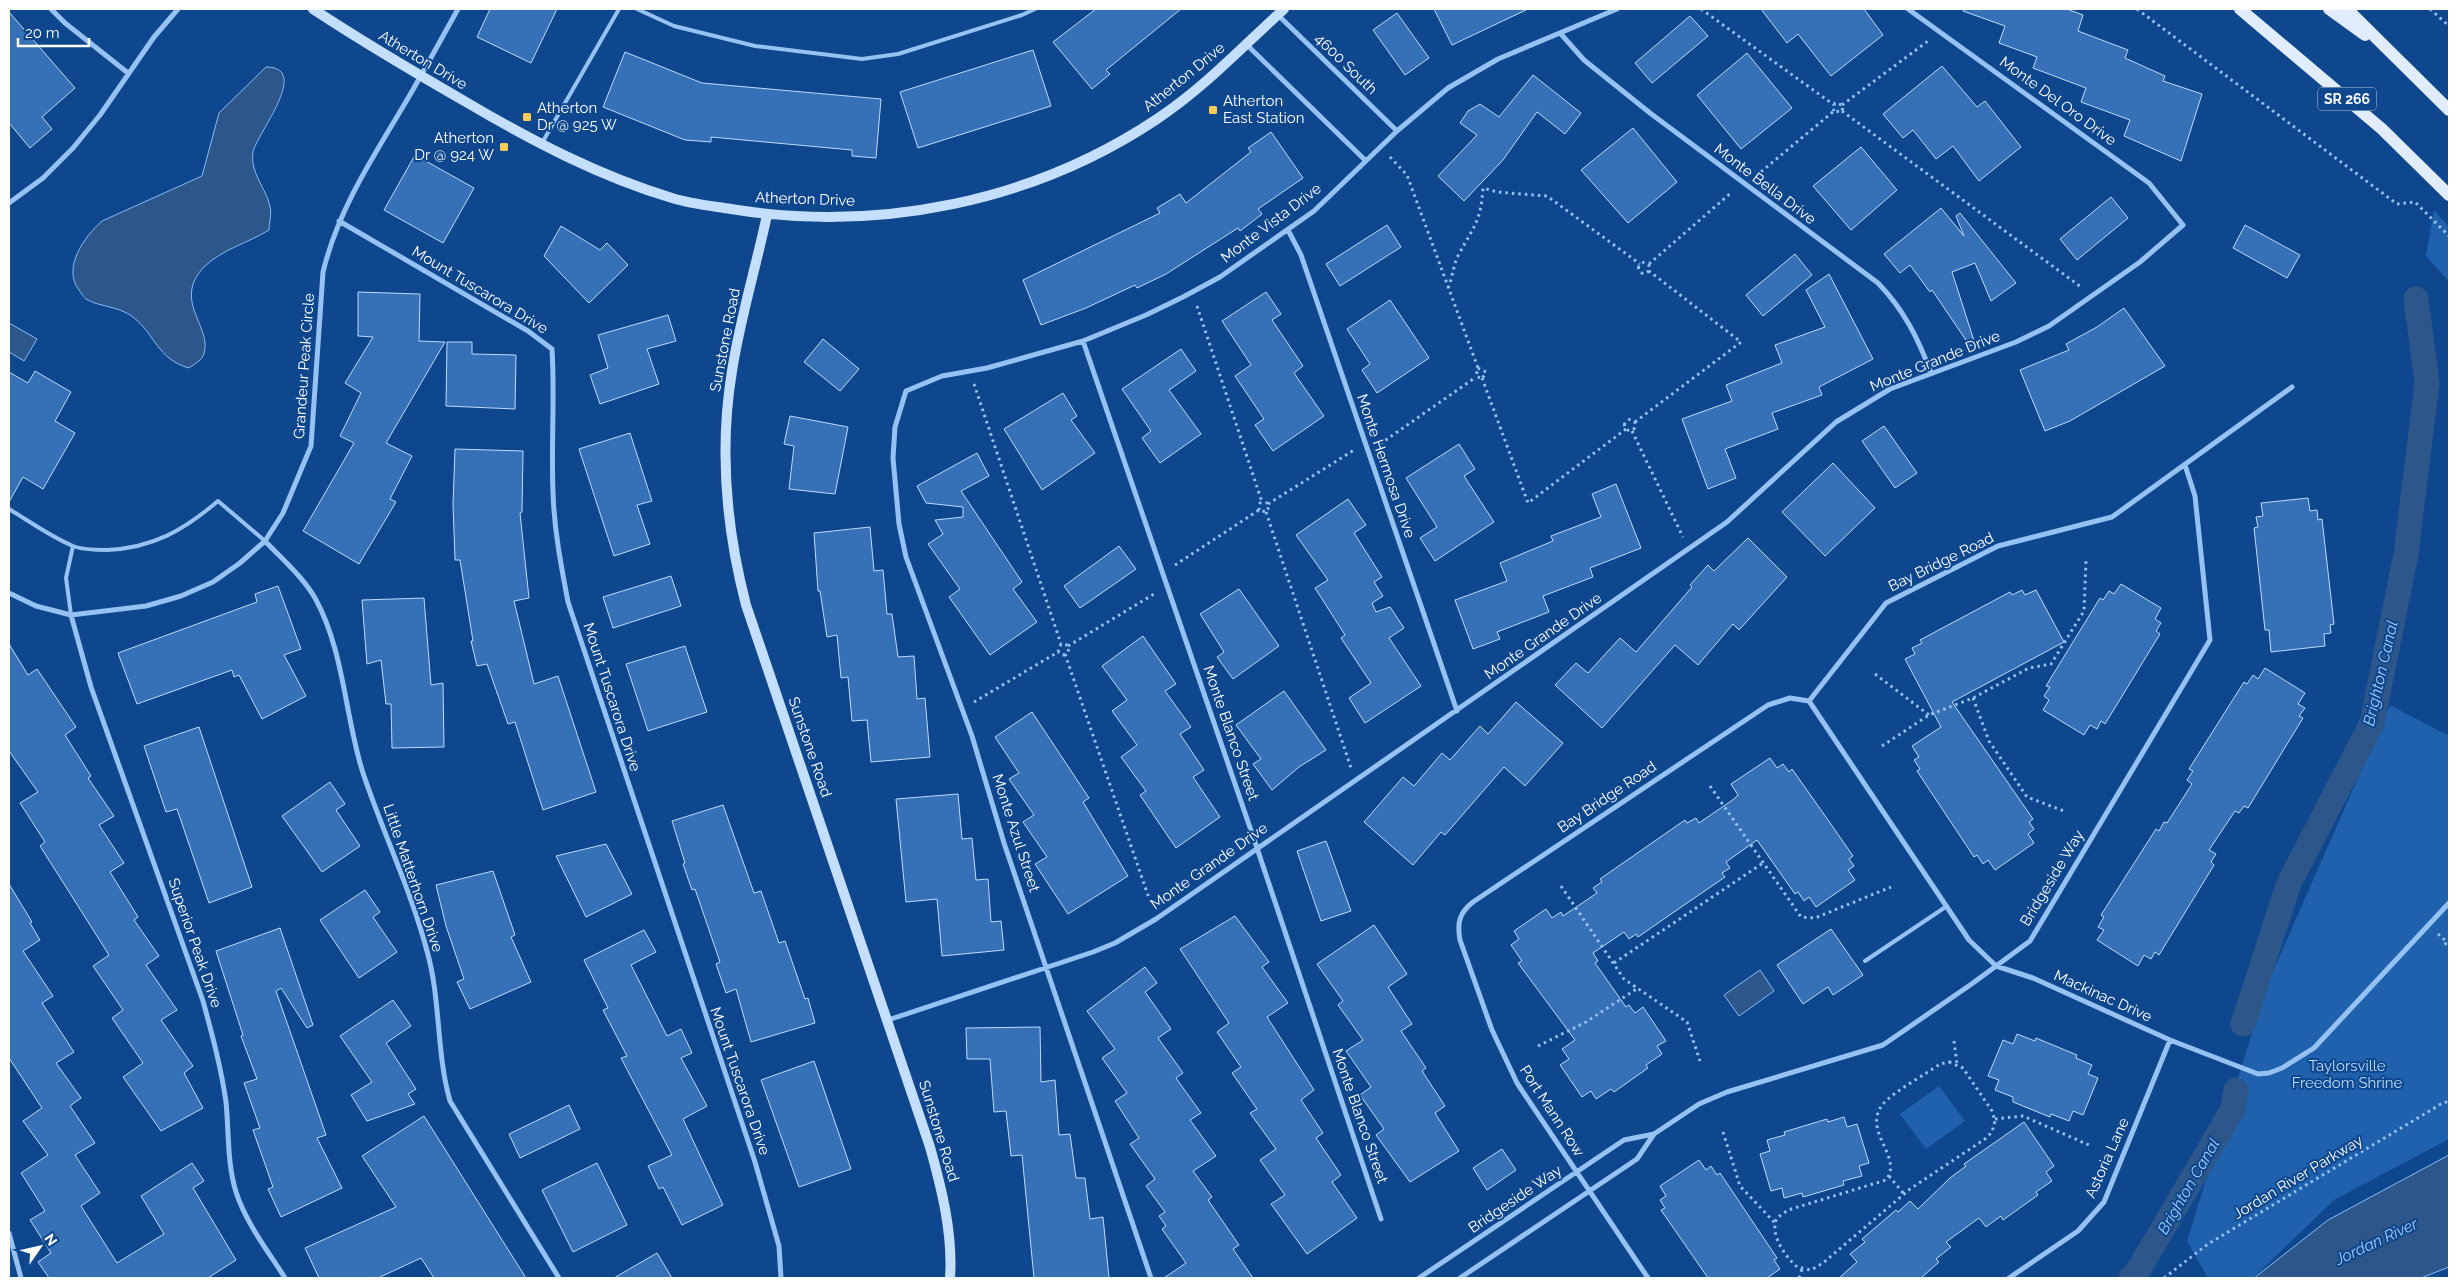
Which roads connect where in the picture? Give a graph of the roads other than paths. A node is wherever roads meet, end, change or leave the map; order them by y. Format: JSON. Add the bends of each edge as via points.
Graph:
{"nodes":[{"id":1,"x":51,"y":9,"type":"edge"},
{"id":2,"x":178,"y":9,"type":"edge"},
{"id":3,"x":313,"y":9,"type":"edge"},
{"id":4,"x":458,"y":9,"type":"edge"},
{"id":5,"x":619,"y":9,"type":"edge"},
{"id":6,"x":638,"y":9,"type":"edge"},
{"id":7,"x":1034,"y":9,"type":"edge"},
{"id":8,"x":1617,"y":9,"type":"edge"},
{"id":9,"x":1908,"y":9,"type":"edge"},
{"id":10,"x":2240,"y":9,"type":"edge"},
{"id":11,"x":2329,"y":9,"type":"edge"},
{"id":12,"x":2347,"y":9,"type":"edge"},
{"id":13,"x":1281,"y":12,"type":"edge"},
{"id":14,"x":1560,"y":34,"type":"junction"},
{"id":15,"x":1247,"y":45,"type":"junction"},
{"id":16,"x":128,"y":73,"type":"junction"},
{"id":17,"x":2414,"y":73,"type":"junction"},
{"id":18,"x":421,"y":77,"type":"junction"},
{"id":19,"x":2449,"y":110,"type":"edge"},
{"id":20,"x":1397,"y":131,"type":"junction"},
{"id":21,"x":540,"y":146,"type":"junction"},
{"id":22,"x":1366,"y":162,"type":"junction"},
{"id":23,"x":2449,"y":195,"type":"edge"},
{"id":24,"x":9,"y":203,"type":"edge"},
{"id":25,"x":766,"y":215,"type":"junction"},
{"id":26,"x":339,"y":221,"type":"junction"},
{"id":27,"x":2183,"y":225,"type":"joint"},
{"id":28,"x":1288,"y":230,"type":"junction"},
{"id":29,"x":1083,"y":341,"type":"junction"},
{"id":30,"x":1931,"y":373,"type":"junction"},
{"id":31,"x":2292,"y":387,"type":"dead end"},
{"id":32,"x":906,"y":391,"type":"joint"},
{"id":33,"x":2185,"y":465,"type":"junction"},
{"id":34,"x":9,"y":510,"type":"edge"},
{"id":35,"x":265,"y":542,"type":"junction"},
{"id":36,"x":73,"y":546,"type":"junction"},
{"id":37,"x":9,"y":593,"type":"edge"},
{"id":38,"x":71,"y":615,"type":"junction"},
{"id":39,"x":1809,"y":701,"type":"junction"},
{"id":40,"x":1458,"y":711,"type":"junction"},
{"id":41,"x":1257,"y":848,"type":"junction"},
{"id":42,"x":2449,"y":903,"type":"edge"},
{"id":43,"x":1947,"y":906,"type":"junction"},
{"id":44,"x":1461,"y":915,"type":"joint"},
{"id":45,"x":1865,"y":960,"type":"dead end"},
{"id":46,"x":1996,"y":966,"type":"junction"},
{"id":47,"x":1048,"y":968,"type":"junction"},
{"id":48,"x":888,"y":1020,"type":"junction"},
{"id":49,"x":2170,"y":1040,"type":"junction"},
{"id":50,"x":1654,"y":1134,"type":"junction"},
{"id":51,"x":1577,"y":1172,"type":"junction"},
{"id":52,"x":1590,"y":1191,"type":"junction"},
{"id":53,"x":1381,"y":1219,"type":"dead end"},
{"id":54,"x":9,"y":1233,"type":"edge"},
{"id":55,"x":21,"y":1278,"type":"edge"},
{"id":56,"x":285,"y":1278,"type":"edge"},
{"id":57,"x":559,"y":1278,"type":"edge"},
{"id":58,"x":781,"y":1278,"type":"edge"},
{"id":59,"x":950,"y":1278,"type":"edge"},
{"id":60,"x":1151,"y":1278,"type":"edge"},
{"id":61,"x":1420,"y":1278,"type":"edge"},
{"id":62,"x":1460,"y":1278,"type":"edge"},
{"id":63,"x":1648,"y":1278,"type":"edge"},
{"id":64,"x":2009,"y":1278,"type":"edge"}],
"edges":[{"from":1,"to":16,"type":"street","via":[[65,24]]},
{"from":2,"to":16,"type":"street"},
{"from":3,"to":18,"type":"street","name":"Atherton Drive"},
{"from":4,"to":18,"type":"street","name":"Grandeur Peak Circle"},
{"from":5,"to":21,"type":"lane"},
{"from":6,"to":7,"type":"lane","via":[[674,26],[755,46],[862,59],[898,54]]},
{"from":8,"to":14,"type":"street","name":"Monte Vista Drive"},
{"from":9,"to":27,"type":"street","name":"Monte Del Oro Drive","via":[[2149,183]]},
{"from":10,"to":23,"type":"main road","number":"SR 266","via":[[2382,129]]},
{"from":11,"to":17,"type":"main road"},
{"from":12,"to":17,"type":"main road"},
{"from":13,"to":15,"type":"street","name":"Atherton Drive"},
{"from":13,"to":20,"type":"street","name":"4600 South"},
{"from":14,"to":20,"type":"street","name":"Monte Vista Drive","via":[[1498,59],[1448,88]]},
{"from":14,"to":30,"type":"street","name":"Monte Bella Drive","via":[[1584,60],[1878,283],[1909,321]]},
{"from":15,"to":22,"type":"street"},
{"from":15,"to":25,"type":"street","name":"Atherton Drive","via":[[1189,96],[1121,141],[1066,168],[1009,190],[889,216]]},
{"from":16,"to":24,"type":"street","via":[[73,148],[43,178]]},
{"from":17,"to":19,"type":"main road"},
{"from":18,"to":21,"type":"street","name":"Atherton Drive"},
{"from":18,"to":26,"type":"street","name":"Grandeur Peak Circle","via":[[355,187]]},
{"from":20,"to":22,"type":"street","name":"Monte Vista Drive"},
{"from":21,"to":25,"type":"street","name":"Atherton Drive","via":[[611,177],[674,199]]},
{"from":22,"to":28,"type":"street","name":"Monte Vista Drive","via":[[1314,211]]},
{"from":25,"to":48,"type":"street","name":"Sunstone Road","via":[[730,388],[725,461],[728,519],[746,605]]},
{"from":26,"to":35,"type":"street","name":"Grandeur Peak Circle","via":[[323,272],[311,446],[283,513]]},
{"from":26,"to":58,"type":"street","name":"Mount Tuscarora Drive","via":[[528,331],[552,349],[553,491],[557,547],[568,602],[755,1162],[778,1238]]},
{"from":27,"to":30,"type":"street","name":"Monte Grande Drive","via":[[2140,262],[2048,326],[2016,342]]},
{"from":28,"to":29,"type":"street","name":"Monte Vista Drive","via":[[1220,277],[1146,315]]},
{"from":28,"to":40,"type":"street","name":"Monte Hermosa Drive","via":[[1301,255]]},
{"from":29,"to":32,"type":"street","name":"Monte Vista Drive","via":[[1034,356],[942,376]]},
{"from":29,"to":41,"type":"street","name":"Monte Blanco Street"},
{"from":30,"to":40,"type":"street","name":"Monte Grande Drive","via":[[1890,389],[1836,422],[1727,522]]},
{"from":31,"to":33,"type":"street","name":"Bay Bridge Road"},
{"from":32,"to":47,"type":"street","name":"Monte Azul Street","via":[[895,426],[893,458],[898,516],[906,557],[972,736],[1004,842]]},
{"from":33,"to":39,"type":"street","name":"Bay Bridge Road","via":[[2112,517],[1998,546],[1886,604]]},
{"from":33,"to":46,"type":"street","name":"Bridgeside Way","via":[[2195,496],[2210,640],[2030,941]]},
{"from":34,"to":36,"type":"lane"},
{"from":35,"to":36,"type":"lane","via":[[218,501],[183,528],[132,549],[97,550]]},
{"from":35,"to":38,"type":"street","name":"Grandeur Peak Circle","via":[[213,582],[181,596],[146,606]]},
{"from":35,"to":57,"type":"street","name":"Little Matterhorn Drive","via":[[292,568],[314,596],[329,628],[363,772],[427,951],[450,1101]]},
{"from":36,"to":38,"type":"lane","via":[[66,578]]},
{"from":37,"to":38,"type":"street","name":"Grandeur Peak Circle","via":[[36,606]]},
{"from":38,"to":56,"type":"street","name":"Superior Peak Drive","via":[[91,687],[203,1001],[226,1101],[230,1156],[237,1193],[257,1234]]},
{"from":39,"to":43,"type":"street","name":"Mackinac Drive"},
{"from":39,"to":44,"type":"street","name":"Bay Bridge Road","via":[[1790,698],[1768,705],[1473,902]]},
{"from":40,"to":41,"type":"street","name":"Monte Grande Drive"},
{"from":41,"to":47,"type":"street","name":"Monte Grande Drive","via":[[1156,919],[1115,943]]},
{"from":41,"to":53,"type":"street","name":"Monte Blanco Street"},
{"from":42,"to":49,"type":"street","name":"Mackinac Drive","via":[[2314,1048],[2282,1068],[2269,1074],[2258,1074]]},
{"from":43,"to":45,"type":"lane"},
{"from":43,"to":46,"type":"street","name":"Mackinac Drive","via":[[1969,940]]},
{"from":44,"to":51,"type":"street","name":"Port Mann Row","via":[[1458,926],[1460,940],[1492,1030],[1517,1083]]},
{"from":46,"to":49,"type":"street","name":"Mackinac Drive","via":[[2033,978]]},
{"from":46,"to":50,"type":"street","name":"Bridgeside Way","via":[[1882,1045],[1727,1092],[1699,1104]]},
{"from":47,"to":48,"type":"street","name":"Monte Grande Drive"},
{"from":47,"to":60,"type":"street","name":"Monte Azul Street"},
{"from":48,"to":59,"type":"street","name":"Sunstone Road","via":[[942,1192],[952,1258]]},
{"from":49,"to":64,"type":"street","name":"Astoria Lane","via":[[2104,1202],[2078,1231]]},
{"from":50,"to":51,"type":"street","name":"Bridgeside Way","via":[[1624,1140]]},
{"from":50,"to":52,"type":"street","name":"Bridgeside Way","via":[[1637,1159]]},
{"from":51,"to":52,"type":"street","name":"Port Mann Row"},
{"from":51,"to":61,"type":"street","name":"Bridgeside Way"},
{"from":52,"to":62,"type":"street","name":"Bridgeside Way"},
{"from":52,"to":63,"type":"street","name":"Port Mann Row"},
{"from":54,"to":55,"type":"street"}]}
